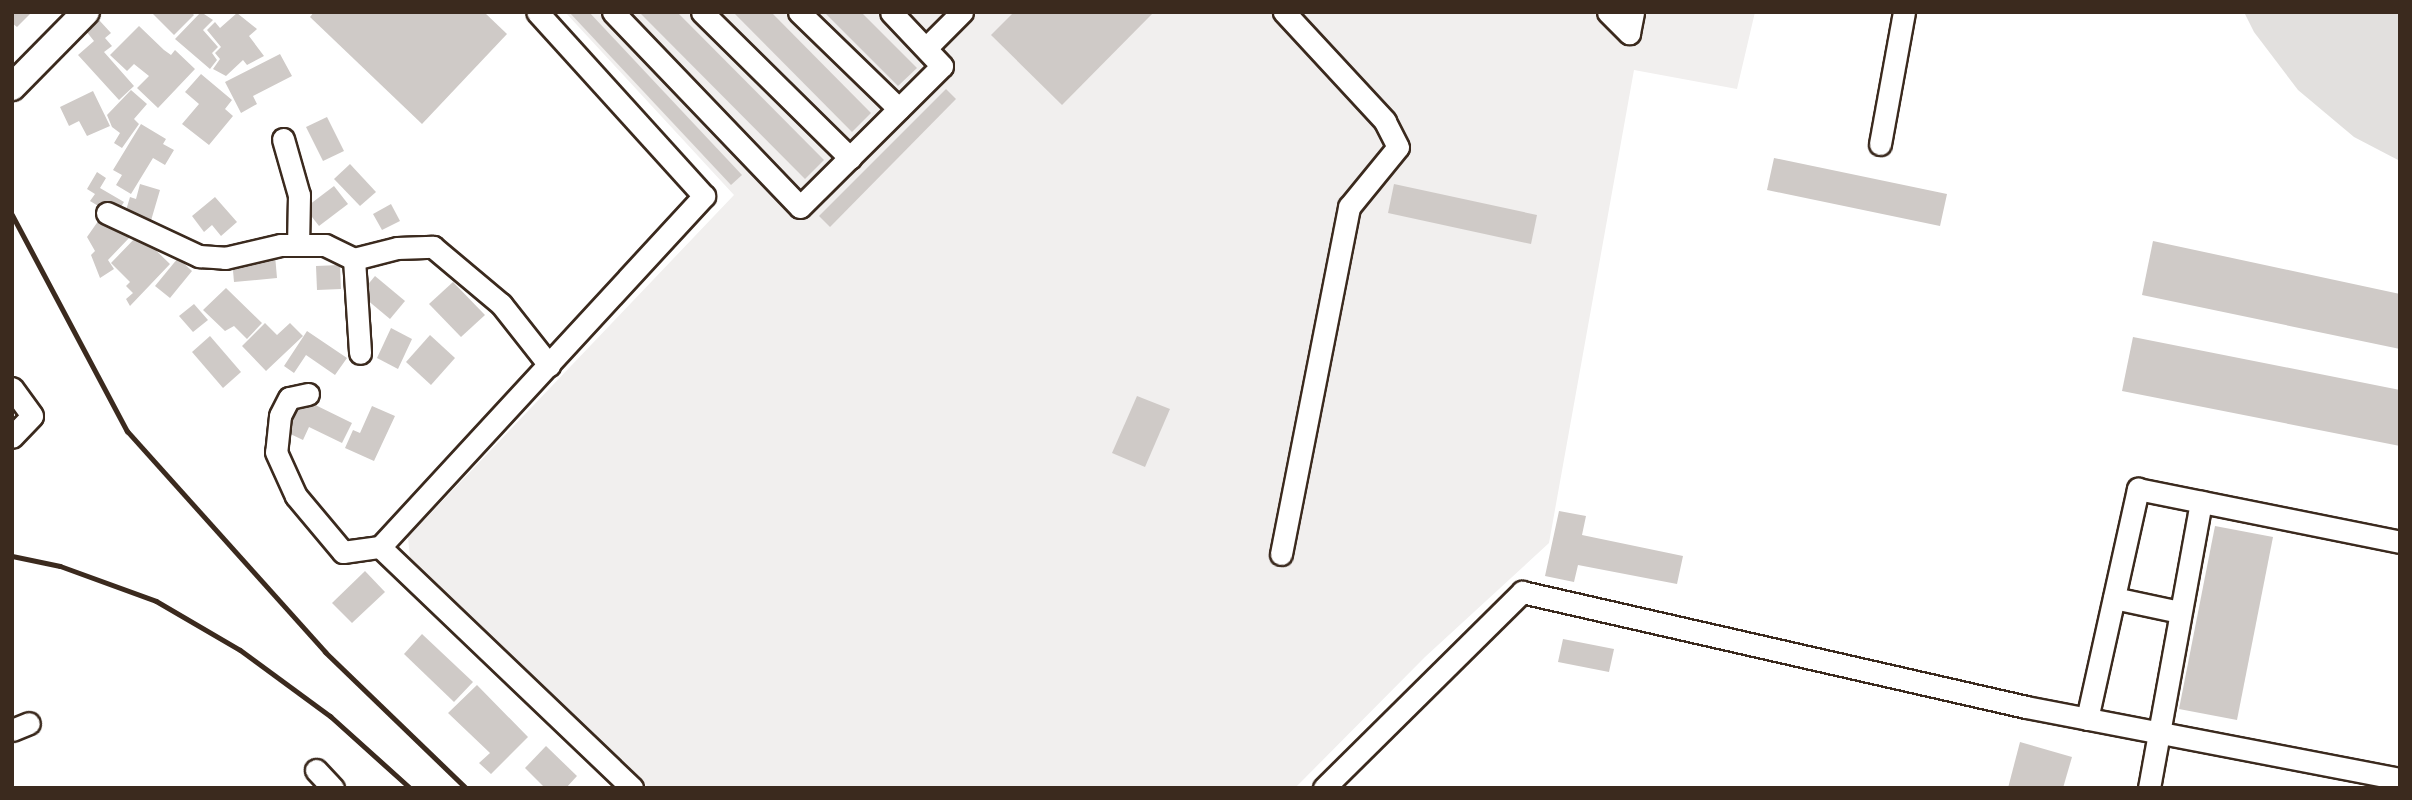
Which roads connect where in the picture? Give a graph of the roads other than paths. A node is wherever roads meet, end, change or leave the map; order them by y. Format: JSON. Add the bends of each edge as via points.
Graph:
{"nodes":[{"id":1,"x":74,"y":12,"type":"edge"},
{"id":2,"x":86,"y":12,"type":"edge"},
{"id":3,"x":537,"y":12,"type":"edge"},
{"id":4,"x":613,"y":12,"type":"edge"},
{"id":5,"x":702,"y":12,"type":"edge"},
{"id":6,"x":799,"y":12,"type":"edge"},
{"id":7,"x":891,"y":12,"type":"edge"},
{"id":8,"x":962,"y":12,"type":"edge"},
{"id":9,"x":1284,"y":12,"type":"edge"},
{"id":10,"x":1608,"y":12,"type":"edge"},
{"id":11,"x":1633,"y":12,"type":"edge"},
{"id":12,"x":1904,"y":12,"type":"edge"},
{"id":13,"x":926,"y":48,"type":"junction"},
{"id":14,"x":39,"y":54,"type":"junction"},
{"id":15,"x":12,"y":74,"type":"edge"},
{"id":16,"x":12,"y":87,"type":"edge"},
{"id":17,"x":899,"y":109,"type":"junction"},
{"id":18,"x":283,"y":139,"type":"dead end"},
{"id":19,"x":1880,"y":144,"type":"dead end"},
{"id":20,"x":850,"y":158,"type":"junction"},
{"id":21,"x":107,"y":213,"type":"dead end"},
{"id":22,"x":298,"y":246,"type":"junction"},
{"id":23,"x":354,"y":259,"type":"junction"},
{"id":24,"x":360,"y":353,"type":"dead end"},
{"id":25,"x":549,"y":365,"type":"junction"},
{"id":26,"x":12,"y":387,"type":"edge"},
{"id":27,"x":309,"y":394,"type":"dead end"},
{"id":28,"x":12,"y":437,"type":"edge"},
{"id":29,"x":2201,"y":502,"type":"junction"},
{"id":30,"x":2400,"y":542,"type":"edge"},
{"id":31,"x":380,"y":547,"type":"junction"},
{"id":32,"x":1280,"y":554,"type":"dead end"},
{"id":33,"x":2114,"y":598,"type":"junction"},
{"id":34,"x":2180,"y":612,"type":"junction"},
{"id":35,"x":2087,"y":719,"type":"junction"},
{"id":36,"x":2157,"y":733,"type":"junction"},
{"id":37,"x":316,"y":770,"type":"dead end"},
{"id":38,"x":2400,"y":779,"type":"edge"},
{"id":39,"x":333,"y":788,"type":"edge"},
{"id":40,"x":632,"y":788,"type":"edge"},
{"id":41,"x":1324,"y":788,"type":"edge"},
{"id":42,"x":2149,"y":788,"type":"edge"}],
"edges":[{"from":1,"to":14,"type":"main road"},
{"from":2,"to":14,"type":"main road"},
{"from":3,"to":25,"type":"lane","via":[[704,196]]},
{"from":4,"to":20,"type":"lane","via":[[800,207]]},
{"from":5,"to":20,"type":"lane"},
{"from":6,"to":17,"type":"lane"},
{"from":7,"to":13,"type":"lane"},
{"from":8,"to":13,"type":"lane"},
{"from":9,"to":32,"type":"lane","via":[[1385,121],[1398,147],[1349,207]]},
{"from":10,"to":11,"type":"lane","via":[[1629,33]]},
{"from":12,"to":19,"type":"lane"},
{"from":13,"to":17,"type":"lane","via":[[942,66]]},
{"from":14,"to":15,"type":"main road"},
{"from":14,"to":16,"type":"main road"},
{"from":17,"to":20,"type":"lane"},
{"from":18,"to":22,"type":"lane","via":[[299,195]]},
{"from":21,"to":22,"type":"lane","via":[[199,256],[225,258]]},
{"from":22,"to":23,"type":"lane","via":[[325,246]]},
{"from":23,"to":24,"type":"lane"},
{"from":23,"to":25,"type":"lane","via":[[397,248],[433,247],[502,304]]},
{"from":25,"to":31,"type":"lane"},
{"from":26,"to":28,"type":"lane","via":[[32,416]]},
{"from":27,"to":31,"type":"lane","via":[[289,398],[280,416],[276,452],[296,496],[342,552]]},
{"from":29,"to":30,"type":"lane"},
{"from":29,"to":33,"type":"lane","via":[[2138,489]]},
{"from":29,"to":34,"type":"lane"},
{"from":31,"to":40,"type":"lane"},
{"from":33,"to":34,"type":"lane"},
{"from":33,"to":35,"type":"lane"},
{"from":34,"to":36,"type":"lane"},
{"from":35,"to":36,"type":"lane"},
{"from":35,"to":41,"type":"lane","via":[[1522,592]]},
{"from":36,"to":38,"type":"lane"},
{"from":36,"to":42,"type":"lane"},
{"from":37,"to":39,"type":"lane"}]}
